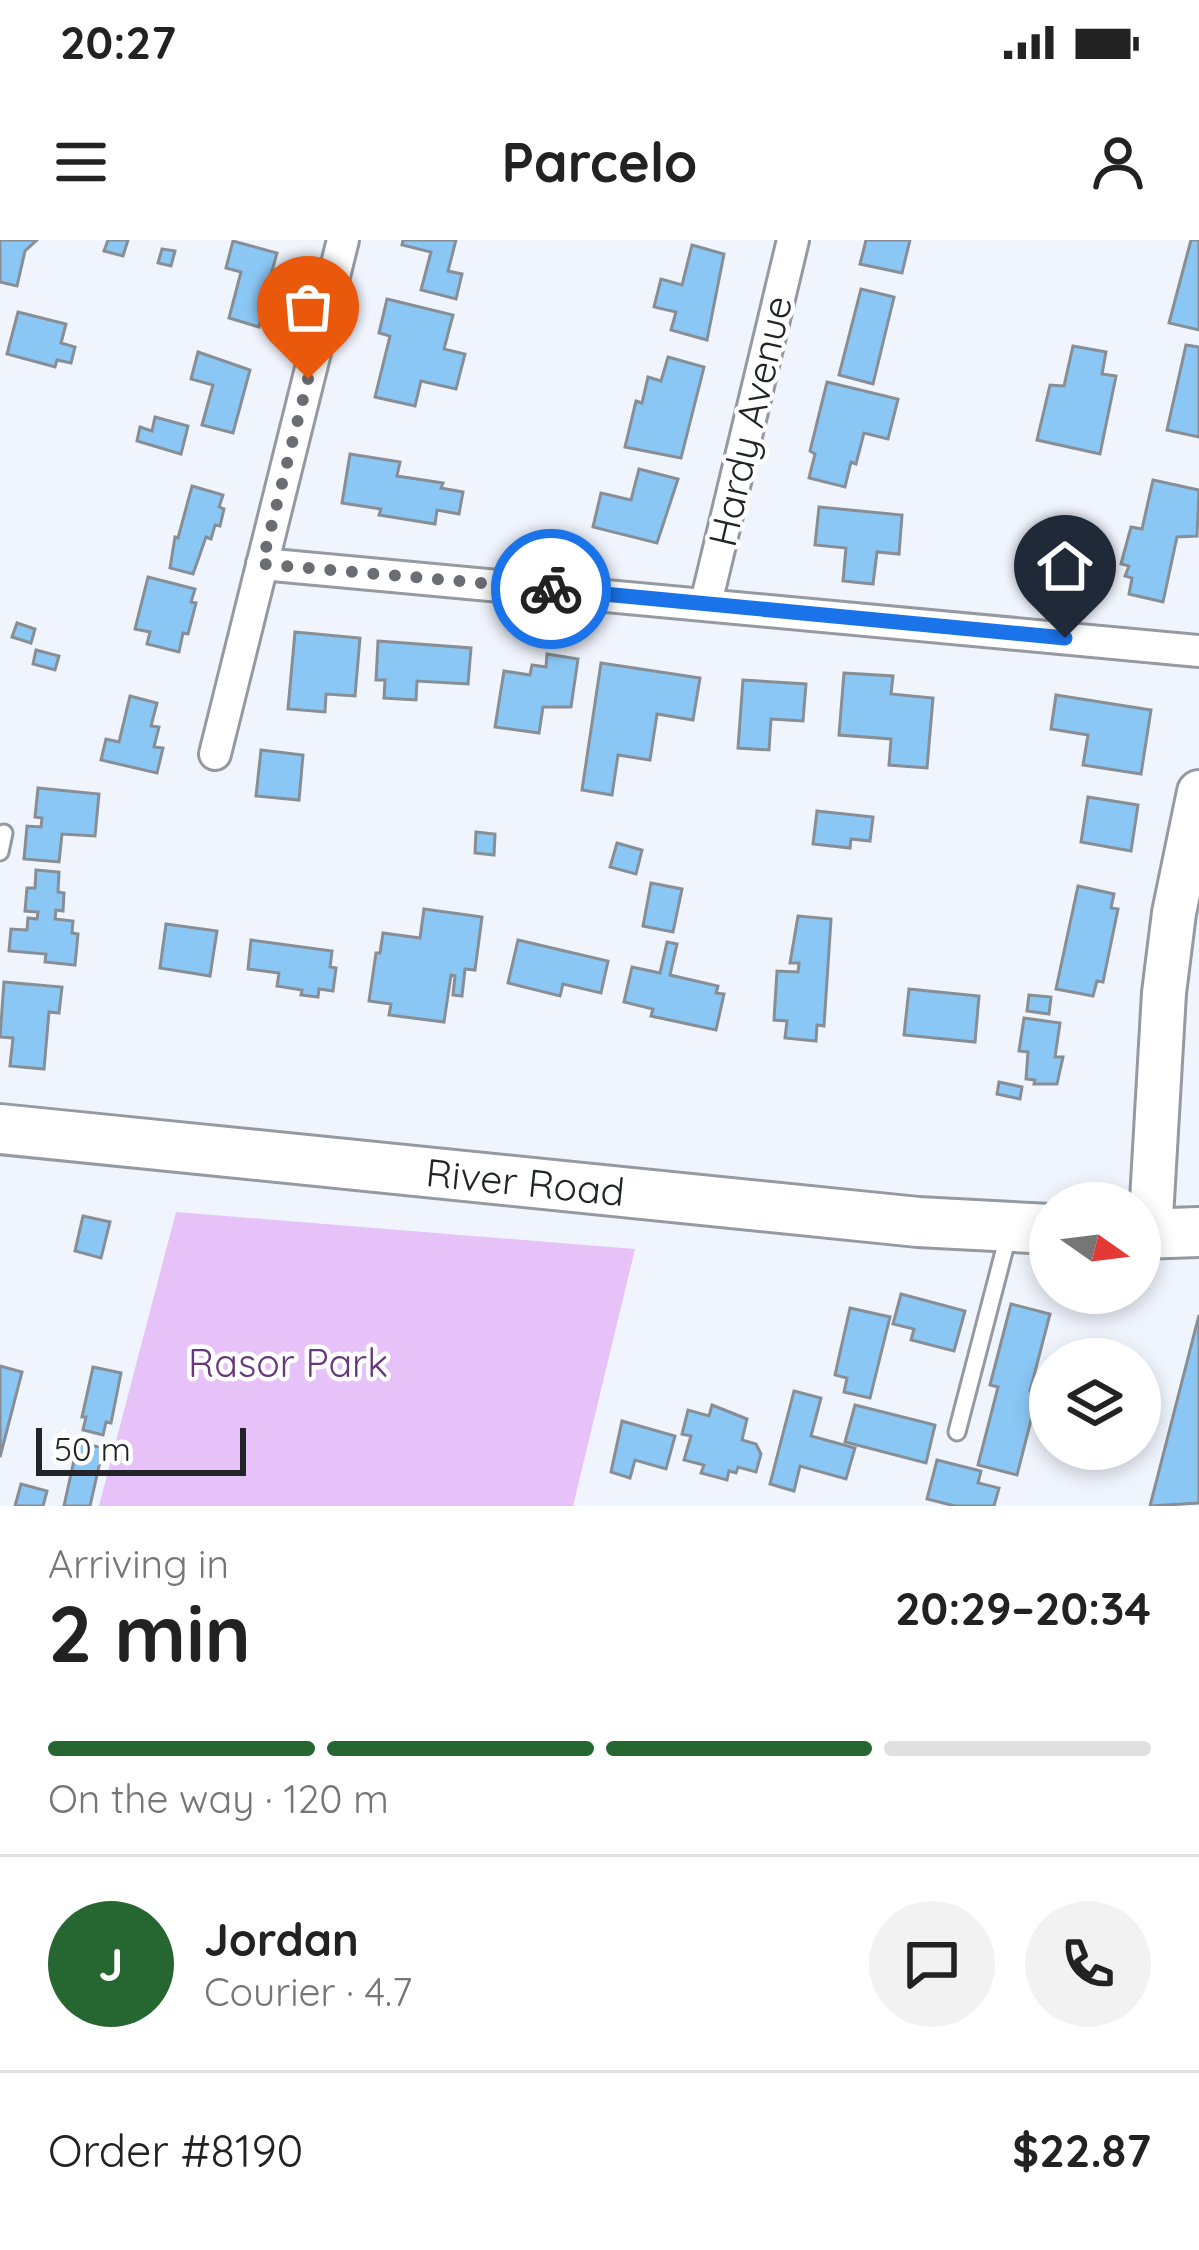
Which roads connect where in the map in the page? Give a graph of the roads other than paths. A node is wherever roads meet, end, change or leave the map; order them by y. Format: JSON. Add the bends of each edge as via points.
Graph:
{"nodes":[{"id":1,"x":343,"y":240,"type":"edge"},
{"id":2,"x":793,"y":240,"type":"edge"},
{"id":3,"x":262,"y":564,"type":"junction"},
{"id":4,"x":706,"y":603,"type":"junction"},
{"id":5,"x":1199,"y":651,"type":"edge"},
{"id":6,"x":215,"y":754,"type":"dead end"},
{"id":7,"x":1199,"y":792,"type":"edge"},
{"id":8,"x":4,"y":833,"type":"dead end"},
{"id":9,"x":0,"y":852,"type":"edge"},
{"id":10,"x":0,"y":1129,"type":"edge"},
{"id":11,"x":1149,"y":1182,"type":"edge"},
{"id":12,"x":1029,"y":1228,"type":"edge"},
{"id":13,"x":1029,"y":1231,"type":"edge"},
{"id":14,"x":1199,"y":1232,"type":"edge"},
{"id":15,"x":1161,"y":1233,"type":"edge"},
{"id":16,"x":957,"y":1432,"type":"dead end"}],
"edges":[{"from":1,"to":3,"type":"street"},
{"from":2,"to":4,"type":"street","name":"Hardy Avenue"},
{"from":3,"to":4,"type":"street"},
{"from":3,"to":6,"type":"street"},
{"from":4,"to":5,"type":"street"},
{"from":7,"to":11,"type":"street","via":[[1174,914]]},
{"from":8,"to":9,"type":"lane"},
{"from":10,"to":12,"type":"main road","name":"River Road"},
{"from":13,"to":16,"type":"lane"},
{"from":14,"to":15,"type":"main road"}]}
